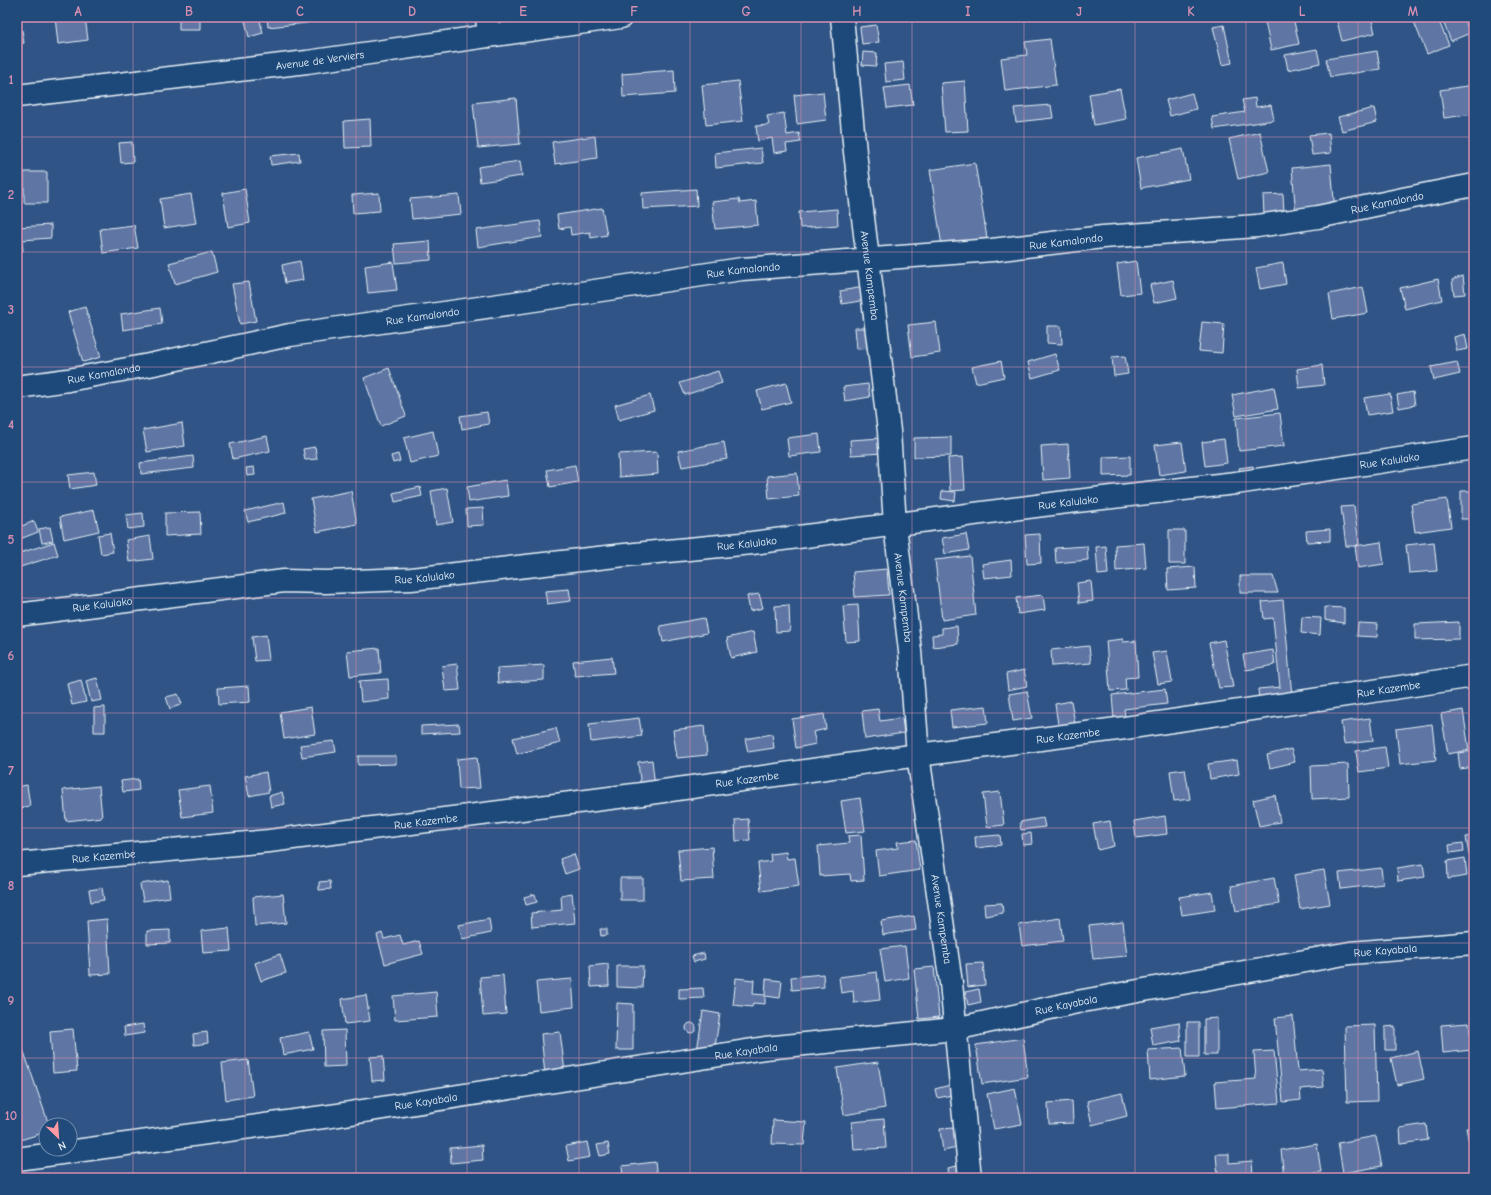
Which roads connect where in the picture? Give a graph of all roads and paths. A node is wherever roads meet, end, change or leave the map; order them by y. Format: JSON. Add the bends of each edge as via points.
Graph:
{"nodes":[{"id":1,"x":621,"y":17,"type":"edge"},
{"id":2,"x":842,"y":17,"type":"edge"},
{"id":3,"x":488,"y":27,"type":"edge"},
{"id":4,"x":17,"y":96,"type":"edge"},
{"id":5,"x":1474,"y":185,"type":"edge"},
{"id":6,"x":868,"y":260,"type":"junction"},
{"id":7,"x":17,"y":387,"type":"edge"},
{"id":8,"x":1474,"y":448,"type":"edge"},
{"id":9,"x":895,"y":525,"type":"junction"},
{"id":10,"x":17,"y":615,"type":"edge"},
{"id":11,"x":1474,"y":676,"type":"edge"},
{"id":12,"x":918,"y":755,"type":"junction"},
{"id":13,"x":17,"y":864,"type":"edge"},
{"id":14,"x":1474,"y":943,"type":"edge"},
{"id":15,"x":955,"y":1028,"type":"junction"},
{"id":16,"x":17,"y":1159,"type":"edge"},
{"id":17,"x":970,"y":1178,"type":"edge"}],
"edges":[{"from":1,"to":3,"type":"street","name":"Avenue de Verviers"},
{"from":2,"to":6,"type":"street","name":"Avenue Kampemba"},
{"from":3,"to":4,"type":"street","name":"Avenue de Verviers","via":[[307,62]]},
{"from":5,"to":6,"type":"street","name":"Rue Kamalondo","via":[[1318,217],[1257,226],[1104,236],[992,250]]},
{"from":6,"to":7,"type":"street","name":"Rue Kamalondo","via":[[742,269],[290,335],[142,366]]},
{"from":6,"to":9,"type":"street","name":"Avenue Kampemba","via":[[889,431]]},
{"from":8,"to":9,"type":"street","name":"Rue Kalulako","via":[[1236,483]]},
{"from":9,"to":10,"type":"street","name":"Rue Kalulako","via":[[752,544],[625,555],[411,579],[284,581]]},
{"from":9,"to":12,"type":"street","name":"Avenue Kampemba","via":[[910,651]]},
{"from":11,"to":12,"type":"street","name":"Rue Kazembe","via":[[1125,728]]},
{"from":12,"to":13,"type":"street","name":"Rue Kazembe","via":[[413,824],[269,841]]},
{"from":12,"to":15,"type":"street","name":"Avenue Kampemba","via":[[951,983]]},
{"from":14,"to":15,"type":"street","name":"Rue Kayabala","via":[[1350,953],[1077,1002]]},
{"from":15,"to":16,"type":"street","name":"Rue Kayabala","via":[[765,1048],[338,1115]]},
{"from":15,"to":17,"type":"street","name":"Avenue Kampemba"}]}
